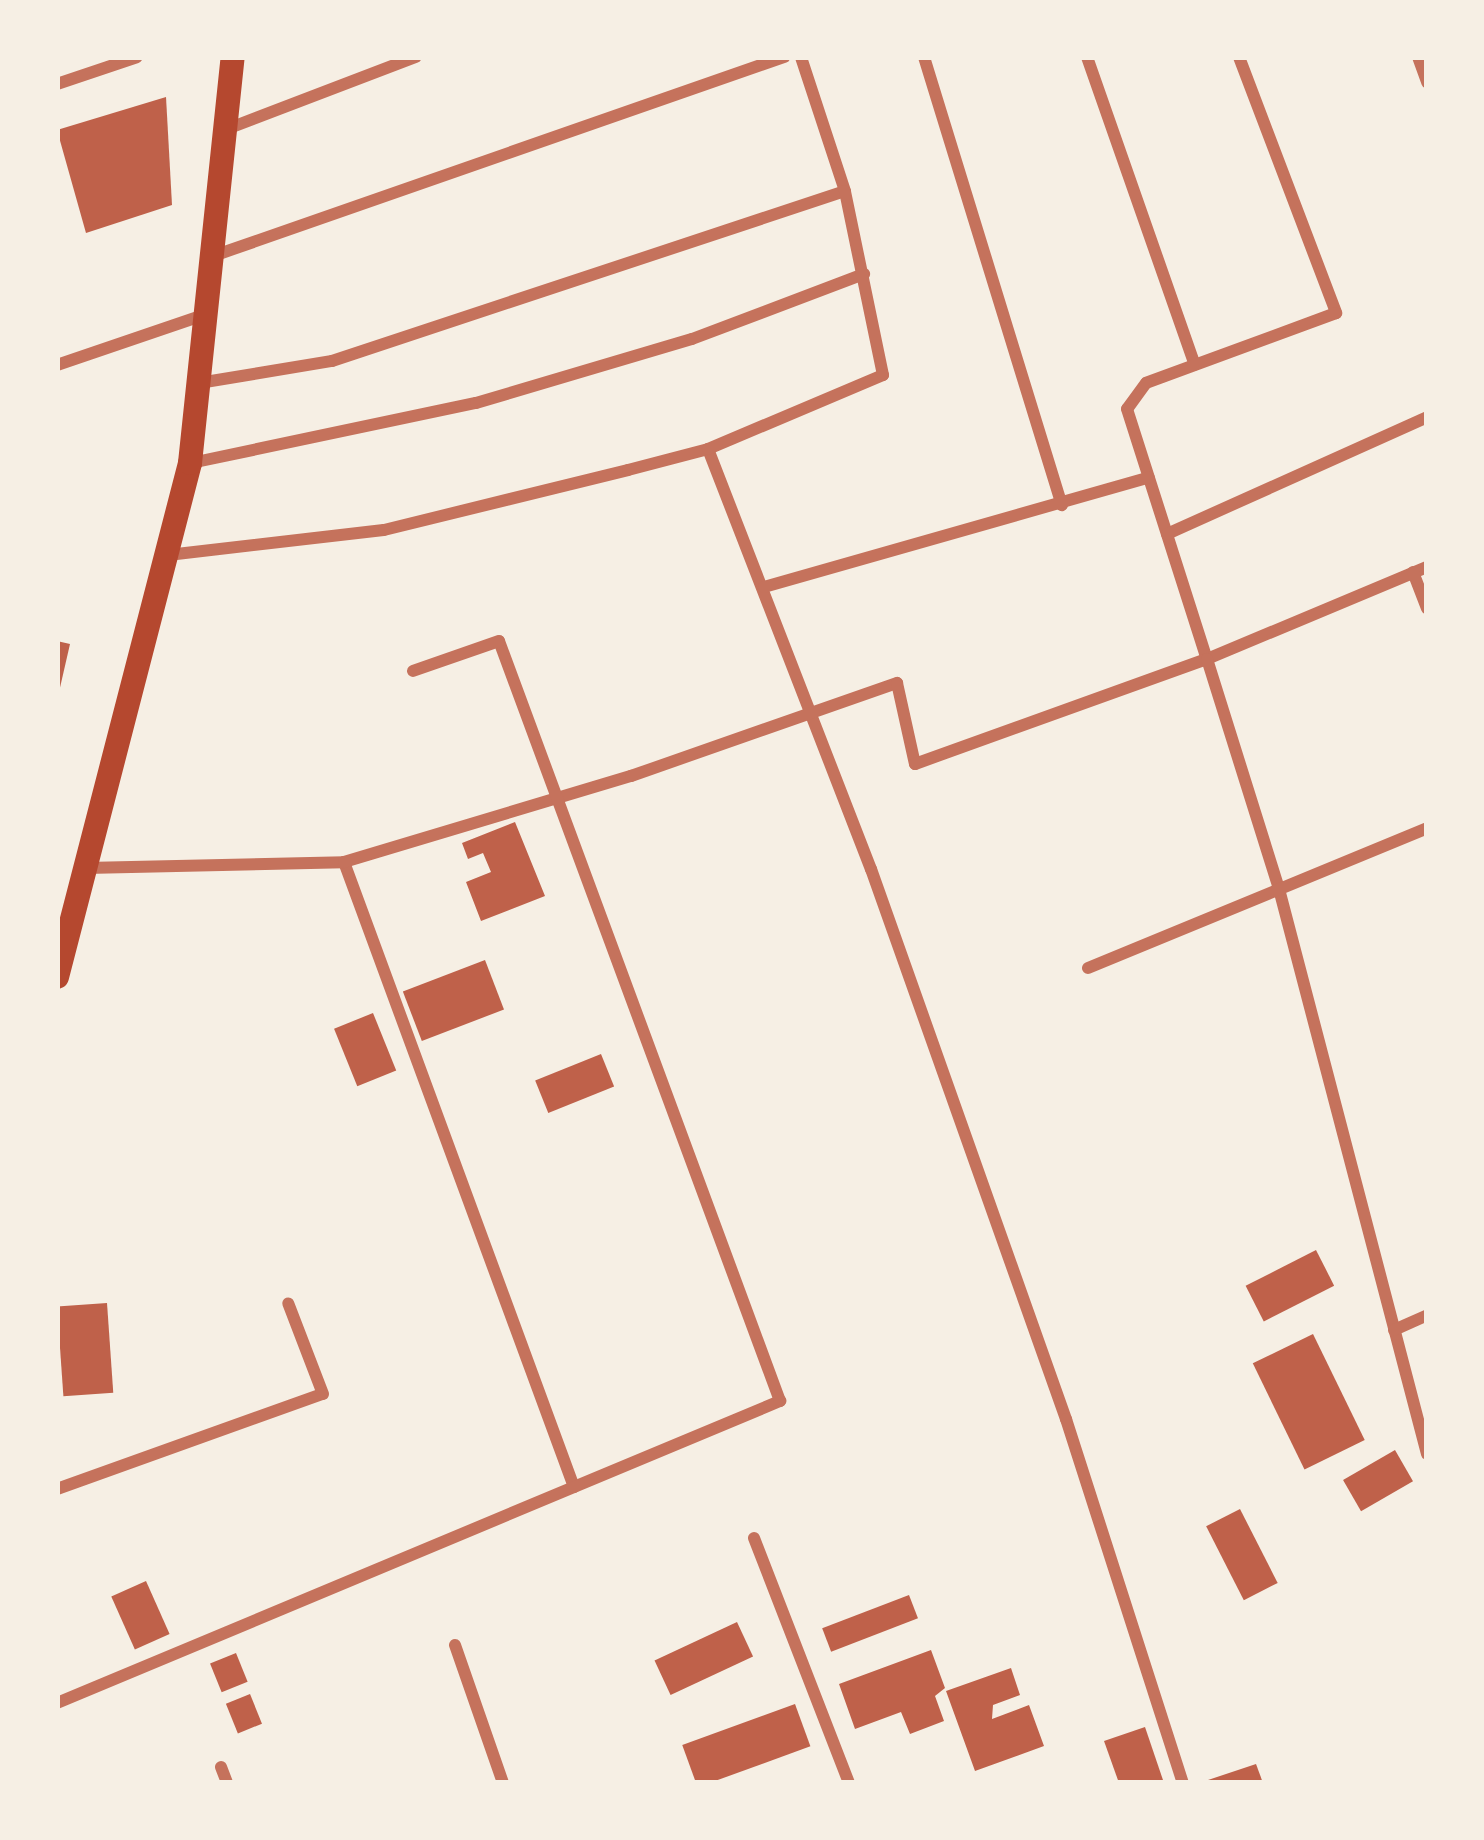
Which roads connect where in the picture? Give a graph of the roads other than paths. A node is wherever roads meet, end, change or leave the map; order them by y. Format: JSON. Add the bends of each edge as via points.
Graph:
{"nodes":[{"id":1,"x":137,"y":57,"type":"edge"},
{"id":2,"x":233,"y":57,"type":"edge"},
{"id":3,"x":416,"y":57,"type":"edge"},
{"id":4,"x":784,"y":57,"type":"edge"},
{"id":5,"x":801,"y":57,"type":"edge"},
{"id":6,"x":924,"y":57,"type":"edge"},
{"id":7,"x":1087,"y":57,"type":"edge"},
{"id":8,"x":1239,"y":57,"type":"edge"},
{"id":9,"x":1418,"y":57,"type":"edge"},
{"id":10,"x":1427,"y":82,"type":"edge"},
{"id":11,"x":57,"y":84,"type":"edge"},
{"id":12,"x":226,"y":129,"type":"junction"},
{"id":13,"x":845,"y":190,"type":"junction"},
{"id":14,"x":216,"y":255,"type":"junction"},
{"id":15,"x":865,"y":274,"type":"junction"},
{"id":16,"x":211,"y":313,"type":"junction"},
{"id":17,"x":57,"y":365,"type":"edge"},
{"id":18,"x":1195,"y":365,"type":"junction"},
{"id":19,"x":199,"y":383,"type":"junction"},
{"id":20,"x":1427,"y":418,"type":"edge"},
{"id":21,"x":707,"y":448,"type":"junction"},
{"id":22,"x":190,"y":463,"type":"junction"},
{"id":23,"x":1149,"y":477,"type":"junction"},
{"id":24,"x":1062,"y":505,"type":"junction"},
{"id":25,"x":1167,"y":534,"type":"junction"},
{"id":26,"x":168,"y":555,"type":"junction"},
{"id":27,"x":1420,"y":569,"type":"edge"},
{"id":28,"x":764,"y":587,"type":"junction"},
{"id":29,"x":1427,"y":608,"type":"edge"},
{"id":30,"x":1207,"y":659,"type":"junction"},
{"id":31,"x":413,"y":670,"type":"dead end"},
{"id":32,"x":810,"y":713,"type":"junction"},
{"id":33,"x":557,"y":798,"type":"junction"},
{"id":34,"x":1427,"y":828,"type":"edge"},
{"id":35,"x":344,"y":862,"type":"junction"},
{"id":36,"x":86,"y":868,"type":"junction"},
{"id":37,"x":1279,"y":889,"type":"junction"},
{"id":38,"x":1088,"y":968,"type":"dead end"},
{"id":39,"x":57,"y":977,"type":"edge"},
{"id":40,"x":288,"y":1303,"type":"dead end"},
{"id":41,"x":1427,"y":1315,"type":"edge"},
{"id":42,"x":1394,"y":1330,"type":"junction"},
{"id":43,"x":1427,"y":1454,"type":"edge"},
{"id":44,"x":574,"y":1487,"type":"junction"},
{"id":45,"x":57,"y":1489,"type":"edge"},
{"id":46,"x":754,"y":1538,"type":"dead end"},
{"id":47,"x":455,"y":1645,"type":"dead end"},
{"id":48,"x":57,"y":1703,"type":"edge"},
{"id":49,"x":221,"y":1766,"type":"dead end"},
{"id":50,"x":227,"y":1783,"type":"edge"},
{"id":51,"x":503,"y":1783,"type":"edge"},
{"id":52,"x":849,"y":1783,"type":"edge"},
{"id":53,"x":1183,"y":1783,"type":"edge"}],
"edges":[{"from":1,"to":11,"type":"street"},
{"from":2,"to":12,"type":"main road"},
{"from":3,"to":12,"type":"street"},
{"from":4,"to":14,"type":"street"},
{"from":5,"to":13,"type":"street"},
{"from":6,"to":24,"type":"street"},
{"from":7,"to":18,"type":"street"},
{"from":8,"to":18,"type":"street","via":[[1336,313]]},
{"from":9,"to":10,"type":"street"},
{"from":12,"to":14,"type":"main road"},
{"from":13,"to":15,"type":"street"},
{"from":13,"to":19,"type":"street","via":[[332,361]]},
{"from":14,"to":16,"type":"main road"},
{"from":15,"to":21,"type":"street","via":[[884,375]]},
{"from":15,"to":22,"type":"street","via":[[692,339],[476,403]]},
{"from":16,"to":17,"type":"street"},
{"from":16,"to":19,"type":"main road"},
{"from":18,"to":23,"type":"street","via":[[1146,383],[1127,409]]},
{"from":19,"to":22,"type":"main road"},
{"from":20,"to":25,"type":"street"},
{"from":21,"to":26,"type":"street","via":[[384,530]]},
{"from":21,"to":28,"type":"street"},
{"from":22,"to":26,"type":"main road"},
{"from":23,"to":24,"type":"street"},
{"from":23,"to":25,"type":"street"},
{"from":24,"to":28,"type":"street"},
{"from":25,"to":30,"type":"street"},
{"from":26,"to":36,"type":"main road"},
{"from":27,"to":29,"type":"street"},
{"from":27,"to":30,"type":"street"},
{"from":28,"to":32,"type":"street"},
{"from":30,"to":32,"type":"street","via":[[915,764],[897,682]]},
{"from":30,"to":37,"type":"street"},
{"from":31,"to":33,"type":"street","via":[[499,640]]},
{"from":32,"to":33,"type":"street"},
{"from":32,"to":53,"type":"street","via":[[1066,1419]]},
{"from":33,"to":35,"type":"street"},
{"from":33,"to":44,"type":"street","via":[[780,1401]]},
{"from":34,"to":37,"type":"street"},
{"from":35,"to":36,"type":"street"},
{"from":35,"to":44,"type":"street"},
{"from":36,"to":39,"type":"main road"},
{"from":37,"to":38,"type":"street"},
{"from":37,"to":42,"type":"street"},
{"from":40,"to":45,"type":"street","via":[[322,1394]]},
{"from":41,"to":42,"type":"street"},
{"from":42,"to":43,"type":"street"},
{"from":44,"to":48,"type":"street"},
{"from":46,"to":52,"type":"street"},
{"from":47,"to":51,"type":"street"},
{"from":49,"to":50,"type":"street"}]}
